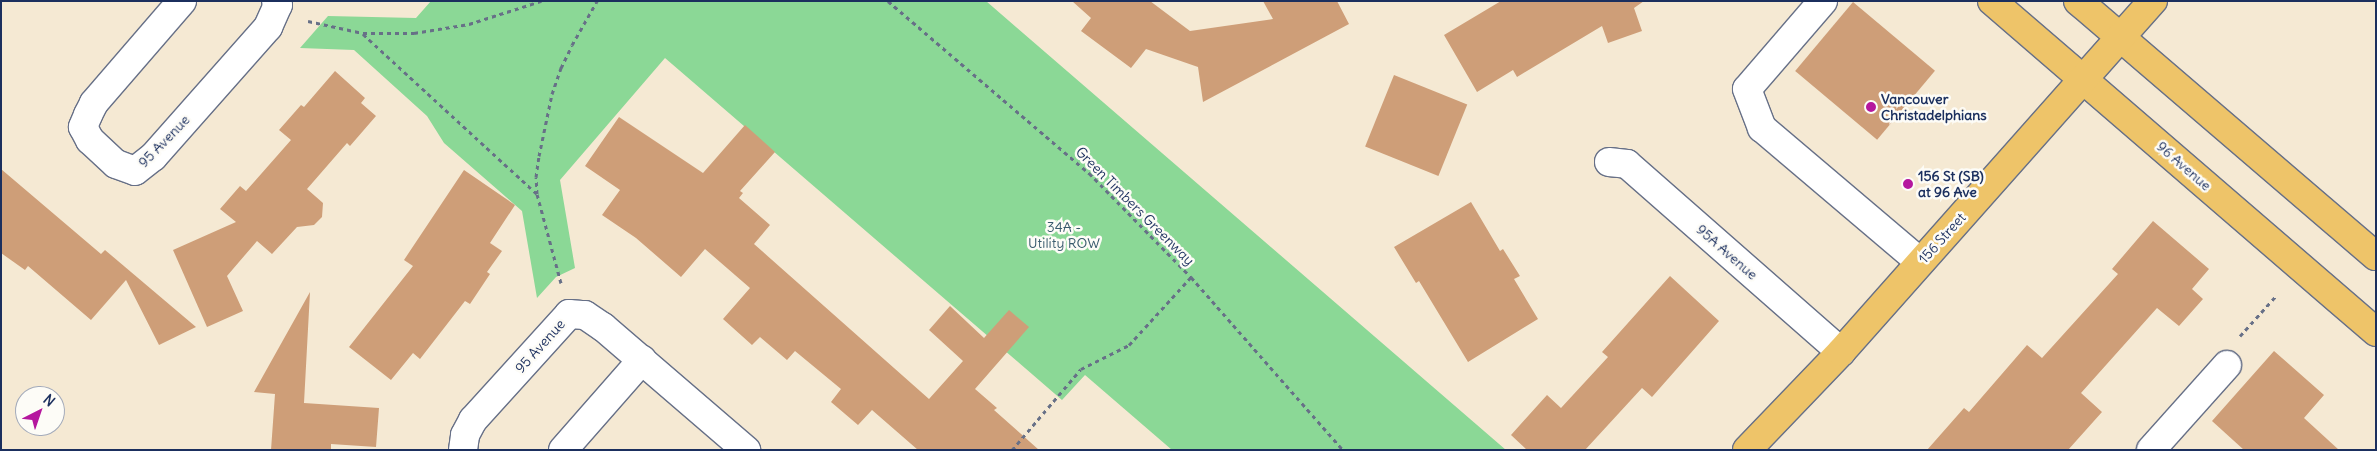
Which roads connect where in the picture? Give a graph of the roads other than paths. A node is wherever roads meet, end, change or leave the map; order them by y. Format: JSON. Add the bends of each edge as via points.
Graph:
{"nodes":[{"id":1,"x":182,"y":1,"type":"edge"},
{"id":2,"x":276,"y":1,"type":"edge"},
{"id":3,"x":1823,"y":1,"type":"edge"},
{"id":4,"x":1992,"y":1,"type":"edge"},
{"id":5,"x":2078,"y":1,"type":"edge"},
{"id":6,"x":2154,"y":1,"type":"edge"},
{"id":7,"x":2121,"y":38,"type":"junction"},
{"id":8,"x":2083,"y":80,"type":"junction"},
{"id":9,"x":1609,"y":162,"type":"dead end"},
{"id":10,"x":2376,"y":256,"type":"edge"},
{"id":11,"x":1920,"y":262,"type":"junction"},
{"id":12,"x":2376,"y":332,"type":"edge"},
{"id":13,"x":1841,"y":352,"type":"junction"},
{"id":14,"x":642,"y":360,"type":"junction"},
{"id":15,"x":2228,"y":365,"type":"road end"},
{"id":16,"x":463,"y":450,"type":"edge"},
{"id":17,"x":563,"y":450,"type":"edge"},
{"id":18,"x":746,"y":450,"type":"edge"},
{"id":19,"x":1747,"y":450,"type":"edge"},
{"id":20,"x":2151,"y":450,"type":"edge"}],
"edges":[{"from":1,"to":2,"type":"street","name":"95 Avenue","via":[[94,103],[83,127],[90,140],[116,164],[136,171],[153,157],[268,27],[278,5]]},
{"from":3,"to":11,"type":"street","via":[[1747,89],[1762,128]]},
{"from":4,"to":8,"type":"main road","name":"96 Avenue"},
{"from":5,"to":7,"type":"main road"},
{"from":6,"to":7,"type":"main road","name":"156 Street"},
{"from":7,"to":8,"type":"main road","name":"156 Street"},
{"from":7,"to":10,"type":"main road"},
{"from":8,"to":11,"type":"main road","name":"156 Street"},
{"from":8,"to":12,"type":"main road","name":"96 Avenue"},
{"from":9,"to":13,"type":"street","name":"95A Avenue","via":[[1627,164]]},
{"from":11,"to":13,"type":"main road","name":"156 Street"},
{"from":13,"to":19,"type":"main road","name":"156 Street"},
{"from":14,"to":16,"type":"street","name":"95 Avenue","via":[[586,316],[569,314],[473,420],[465,435]]},
{"from":14,"to":17,"type":"street"},
{"from":14,"to":18,"type":"street","name":"95 Avenue"},
{"from":15,"to":20,"type":"street"}]}
